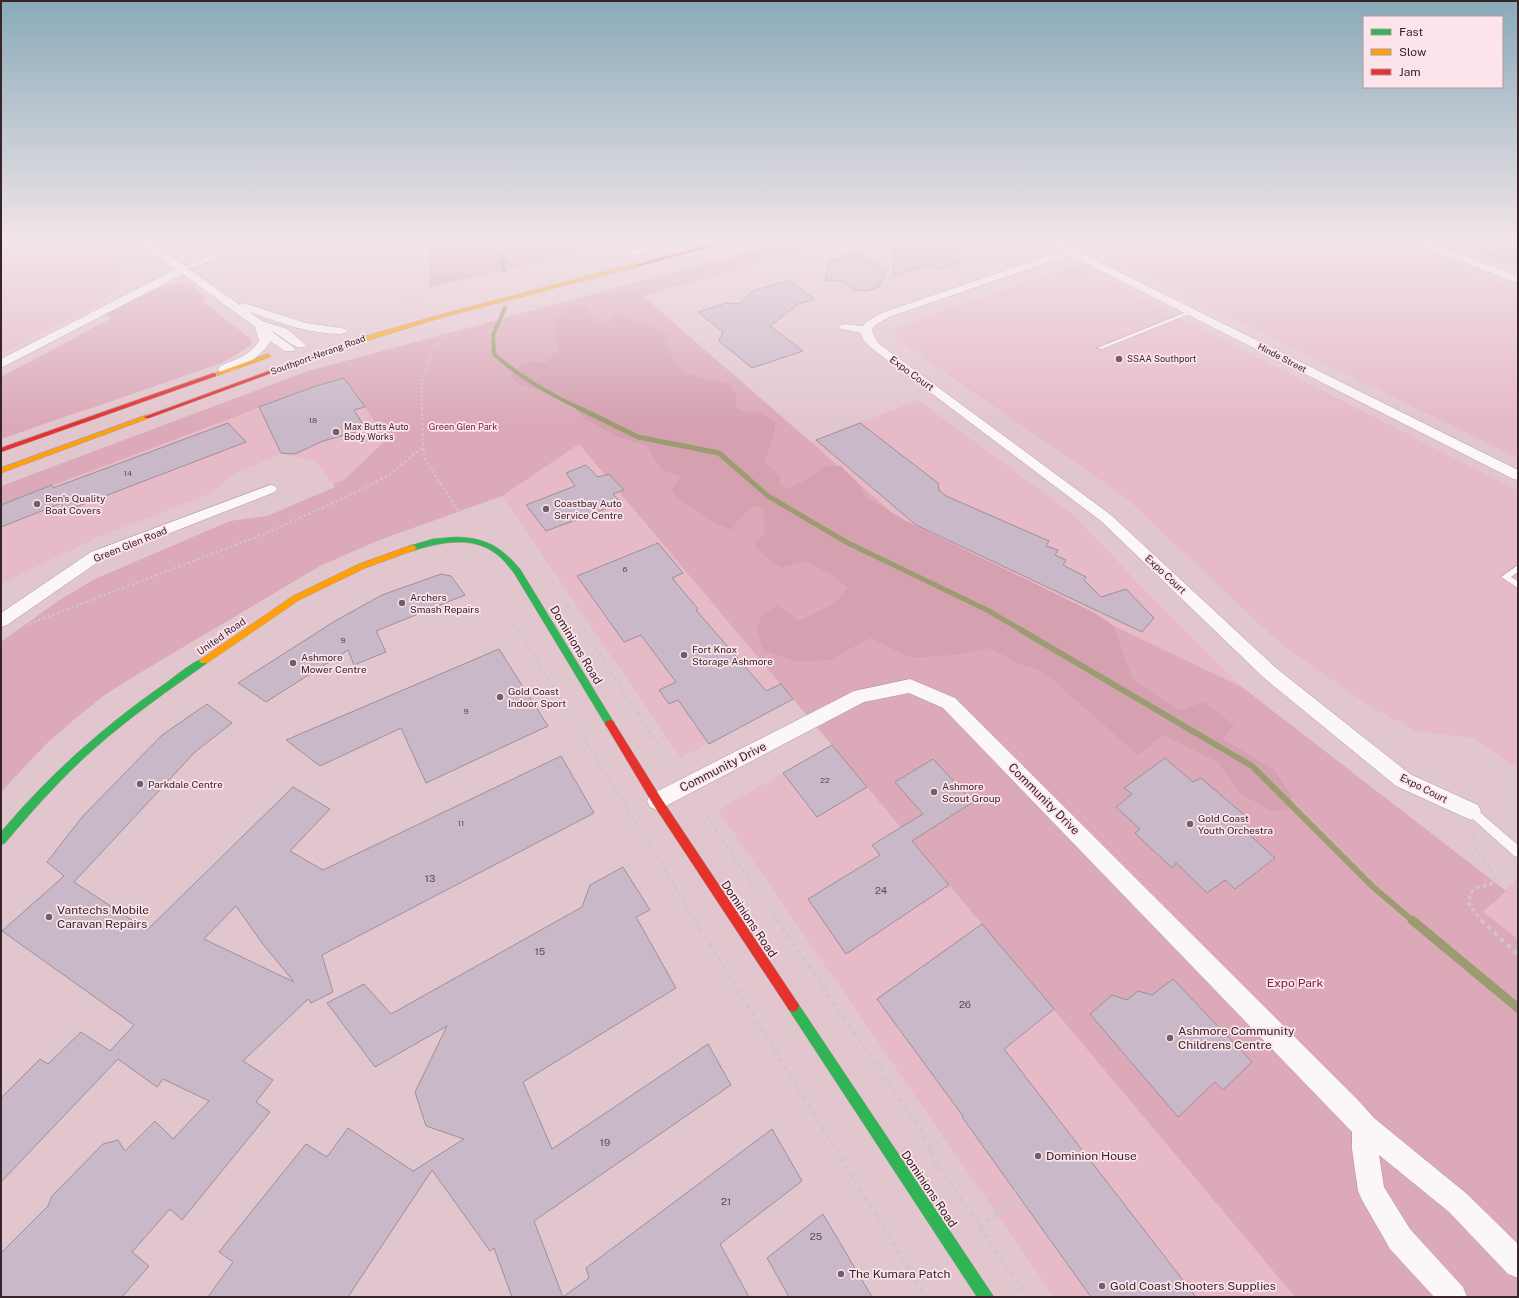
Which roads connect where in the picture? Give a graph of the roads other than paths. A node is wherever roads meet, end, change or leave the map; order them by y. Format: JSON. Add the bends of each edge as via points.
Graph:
{"nodes":[{"id":1,"x":225,"y":299,"type":"edge"},
{"id":2,"x":125,"y":300,"type":"edge"},
{"id":3,"x":227,"y":300,"type":"edge"},
{"id":4,"x":502,"y":300,"type":"edge"},
{"id":5,"x":930,"y":300,"type":"edge"},
{"id":6,"x":1165,"y":300,"type":"edge"},
{"id":7,"x":1190,"y":312,"type":"junction"},
{"id":8,"x":259,"y":324,"type":"junction"},
{"id":9,"x":845,"y":327,"type":"dead end"},
{"id":10,"x":344,"y":330,"type":"joint"},
{"id":11,"x":866,"y":330,"type":"junction"},
{"id":12,"x":321,"y":338,"type":"dead end"},
{"id":13,"x":299,"y":345,"type":"junction"},
{"id":14,"x":1100,"y":348,"type":"dead end"},
{"id":15,"x":308,"y":358,"type":"junction"},
{"id":16,"x":1,"y":364,"type":"edge"},
{"id":17,"x":206,"y":378,"type":"junction"},
{"id":18,"x":1,"y":450,"type":"edge"},
{"id":19,"x":1,"y":470,"type":"edge"},
{"id":20,"x":1518,"y":476,"type":"edge"},
{"id":21,"x":270,"y":488,"type":"dead end"},
{"id":22,"x":498,"y":550,"type":"joint"},
{"id":23,"x":1518,"y":568,"type":"edge"},
{"id":24,"x":1518,"y":585,"type":"edge"},
{"id":25,"x":1,"y":621,"type":"edge"},
{"id":26,"x":657,"y":802,"type":"junction"},
{"id":27,"x":1471,"y":811,"type":"joint"},
{"id":28,"x":1,"y":840,"type":"edge"},
{"id":29,"x":1518,"y":852,"type":"edge"},
{"id":30,"x":1365,"y":1127,"type":"junction"},
{"id":31,"x":1518,"y":1264,"type":"edge"},
{"id":32,"x":986,"y":1297,"type":"edge"},
{"id":33,"x":1453,"y":1297,"type":"edge"}],
"edges":[{"from":1,"to":8,"type":"street"},
{"from":2,"to":16,"type":"street"},
{"from":3,"to":10,"type":"street","via":[[310,328]]},
{"from":4,"to":15,"type":"main road","name":"Southport-Nerang Road","via":[[387,330]]},
{"from":5,"to":11,"type":"street","via":[[885,315],[870,324]]},
{"from":6,"to":7,"type":"street","name":"Hinde Street"},
{"from":7,"to":14,"type":"lane"},
{"from":7,"to":20,"type":"street","name":"Hinde Street"},
{"from":8,"to":13,"type":"street","via":[[279,343]]},
{"from":8,"to":17,"type":"street","via":[[265,340],[260,349]]},
{"from":9,"to":11,"type":"street"},
{"from":10,"to":12,"type":"main road","name":"Southport-Nerang Road"},
{"from":11,"to":27,"type":"street","name":"Expo Court","via":[[874,345],[1106,518],[1270,673],[1403,780]]},
{"from":13,"to":15,"type":"main road"},
{"from":13,"to":17,"type":"main road","name":"Southport-Nerang Road"},
{"from":15,"to":19,"type":"main road","name":"Southport-Nerang Road"},
{"from":17,"to":18,"type":"main road","name":"Southport-Nerang Road"},
{"from":21,"to":25,"type":"street","name":"Green Glen Road","via":[[96,556]]},
{"from":22,"to":26,"type":"main road","name":"Dominions Road","via":[[517,571]]},
{"from":22,"to":28,"type":"main road","name":"United Road","via":[[485,543],[464,539],[426,543],[362,566],[296,598],[146,702],[76,759]]},
{"from":23,"to":24,"type":"lane","via":[[1504,578]]},
{"from":26,"to":30,"type":"street","name":"Community Drive","via":[[860,696],[910,686],[949,703]]},
{"from":26,"to":32,"type":"main road","name":"Dominions Road"},
{"from":27,"to":29,"type":"lane"},
{"from":30,"to":31,"type":"street","name":"Community Drive","via":[[1458,1204]]},
{"from":30,"to":33,"type":"street","via":[[1365,1149],[1371,1190],[1400,1239]]}]}
